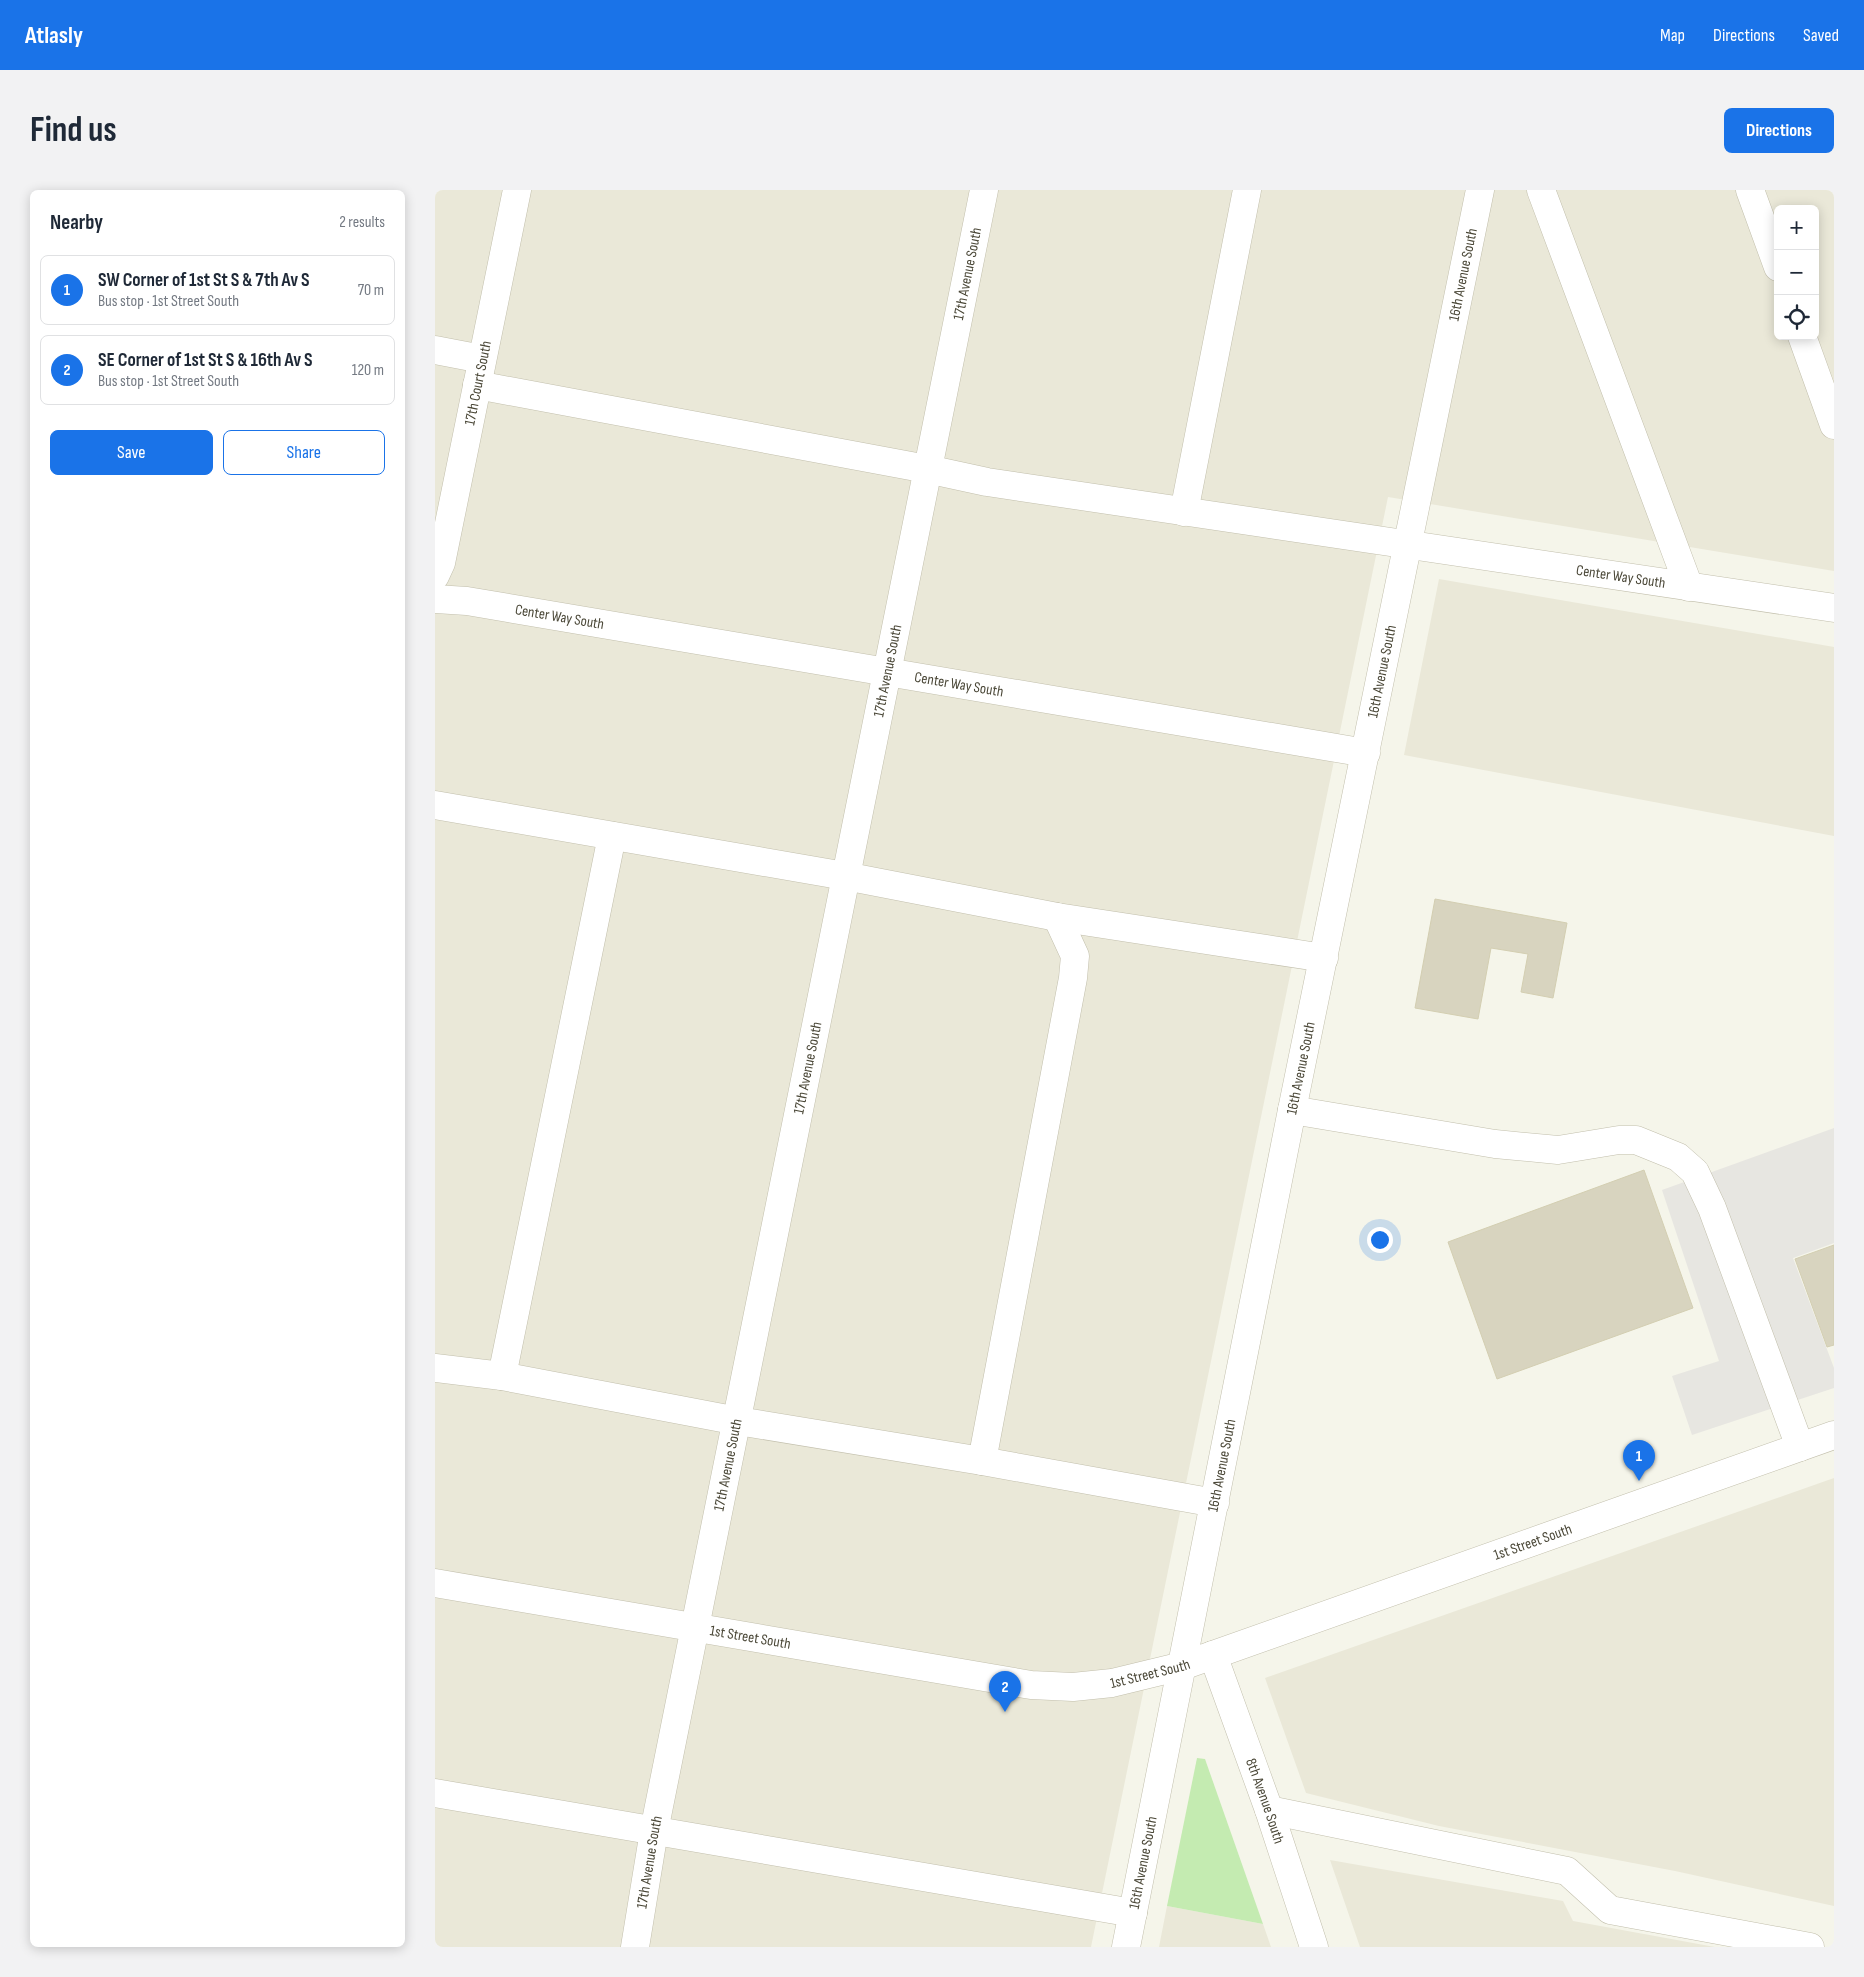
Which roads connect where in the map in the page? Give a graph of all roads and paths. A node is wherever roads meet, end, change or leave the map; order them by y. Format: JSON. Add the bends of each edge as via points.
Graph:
{"nodes":[{"id":1,"x":517,"y":190,"type":"edge"},
{"id":2,"x":984,"y":190,"type":"edge"},
{"id":3,"x":1247,"y":190,"type":"edge"},
{"id":4,"x":1480,"y":190,"type":"edge"},
{"id":5,"x":1541,"y":190,"type":"edge"},
{"id":6,"x":1750,"y":190,"type":"edge"},
{"id":7,"x":1774,"y":256,"type":"edge"},
{"id":8,"x":1803,"y":340,"type":"edge"},
{"id":9,"x":435,"y":350,"type":"edge"},
{"id":10,"x":480,"y":372,"type":"junction"},
{"id":11,"x":1834,"y":425,"type":"edge"},
{"id":12,"x":927,"y":469,"type":"junction"},
{"id":13,"x":1184,"y":512,"type":"junction"},
{"id":14,"x":1408,"y":544,"type":"junction"},
{"id":15,"x":435,"y":576,"type":"edge"},
{"id":16,"x":1689,"y":587,"type":"junction"},
{"id":17,"x":435,"y":599,"type":"edge"},
{"id":18,"x":1834,"y":608,"type":"edge"},
{"id":19,"x":887,"y":672,"type":"junction"},
{"id":20,"x":1366,"y":753,"type":"junction"},
{"id":21,"x":435,"y":805,"type":"edge"},
{"id":22,"x":612,"y":836,"type":"junction"},
{"id":23,"x":845,"y":876,"type":"junction"},
{"id":24,"x":1057,"y":917,"type":"junction"},
{"id":25,"x":1324,"y":958,"type":"junction"},
{"id":26,"x":1292,"y":1110,"type":"junction"},
{"id":27,"x":435,"y":1368,"type":"edge"},
{"id":28,"x":502,"y":1376,"type":"junction"},
{"id":29,"x":738,"y":1421,"type":"junction"},
{"id":30,"x":1834,"y":1435,"type":"edge"},
{"id":31,"x":1800,"y":1447,"type":"junction"},
{"id":32,"x":982,"y":1461,"type":"junction"},
{"id":33,"x":1215,"y":1503,"type":"junction"},
{"id":34,"x":435,"y":1583,"type":"edge"},
{"id":35,"x":695,"y":1627,"type":"junction"},
{"id":36,"x":1213,"y":1655,"type":"junction"},
{"id":37,"x":1182,"y":1666,"type":"junction"},
{"id":38,"x":435,"y":1793,"type":"edge"},
{"id":39,"x":1269,"y":1810,"type":"junction"},
{"id":40,"x":654,"y":1831,"type":"junction"},
{"id":41,"x":1133,"y":1913,"type":"junction"},
{"id":42,"x":635,"y":1947,"type":"edge"},
{"id":43,"x":1126,"y":1947,"type":"edge"},
{"id":44,"x":1314,"y":1947,"type":"edge"},
{"id":45,"x":1810,"y":1947,"type":"edge"}],
"edges":[{"from":1,"to":10,"type":"street","name":"17th Court South"},
{"from":2,"to":12,"type":"street","name":"17th Avenue South"},
{"from":3,"to":13,"type":"street"},
{"from":4,"to":14,"type":"street","name":"16th Avenue South"},
{"from":5,"to":16,"type":"street"},
{"from":6,"to":7,"type":"street"},
{"from":8,"to":11,"type":"street"},
{"from":9,"to":10,"type":"street","name":"Center Way South"},
{"from":10,"to":12,"type":"street","name":"Center Way South"},
{"from":10,"to":15,"type":"street","name":"17th Court South","via":[[441,563]]},
{"from":12,"to":13,"type":"street","name":"Center Way South","via":[[987,482]]},
{"from":12,"to":19,"type":"street","name":"17th Avenue South"},
{"from":13,"to":14,"type":"street","name":"Center Way South"},
{"from":14,"to":16,"type":"street","name":"Center Way South"},
{"from":14,"to":20,"type":"street","name":"16th Avenue South"},
{"from":16,"to":18,"type":"street","name":"Center Way South"},
{"from":17,"to":19,"type":"street","name":"Center Way South","via":[[467,601]]},
{"from":19,"to":20,"type":"street","name":"Center Way South"},
{"from":19,"to":23,"type":"street","name":"17th Avenue South"},
{"from":20,"to":25,"type":"street","name":"16th Avenue South"},
{"from":21,"to":22,"type":"street"},
{"from":22,"to":23,"type":"street"},
{"from":22,"to":28,"type":"street"},
{"from":23,"to":24,"type":"street"},
{"from":23,"to":29,"type":"street","name":"17th Avenue South"},
{"from":24,"to":25,"type":"street"},
{"from":24,"to":32,"type":"street","via":[[1075,956],[1073,978]]},
{"from":25,"to":26,"type":"street","name":"16th Avenue South"},
{"from":26,"to":31,"type":"street","via":[[1495,1144],[1558,1150],[1636,1140],[1678,1157],[1695,1172],[1712,1208]]},
{"from":26,"to":33,"type":"street","name":"16th Avenue South"},
{"from":27,"to":28,"type":"street"},
{"from":28,"to":29,"type":"street"},
{"from":29,"to":32,"type":"street"},
{"from":29,"to":35,"type":"street","name":"17th Avenue South"},
{"from":30,"to":31,"type":"street","name":"1st Street South"},
{"from":31,"to":36,"type":"street","name":"1st Street South"},
{"from":32,"to":33,"type":"street"},
{"from":33,"to":37,"type":"street","name":"16th Avenue South"},
{"from":34,"to":35,"type":"street","name":"1st Street South"},
{"from":35,"to":37,"type":"street","name":"1st Street South","via":[[1031,1685],[1073,1687],[1112,1683]]},
{"from":35,"to":40,"type":"street","name":"17th Avenue South"},
{"from":36,"to":37,"type":"street","name":"1st Street South"},
{"from":36,"to":39,"type":"street","name":"8th Avenue South"},
{"from":37,"to":41,"type":"street","name":"16th Avenue South"},
{"from":38,"to":40,"type":"street"},
{"from":39,"to":44,"type":"street","name":"8th Avenue South"},
{"from":39,"to":45,"type":"street","via":[[1567,1871],[1610,1910]]},
{"from":40,"to":41,"type":"street"},
{"from":40,"to":42,"type":"street","name":"17th Avenue South"},
{"from":41,"to":43,"type":"street","name":"16th Avenue South"}]}
